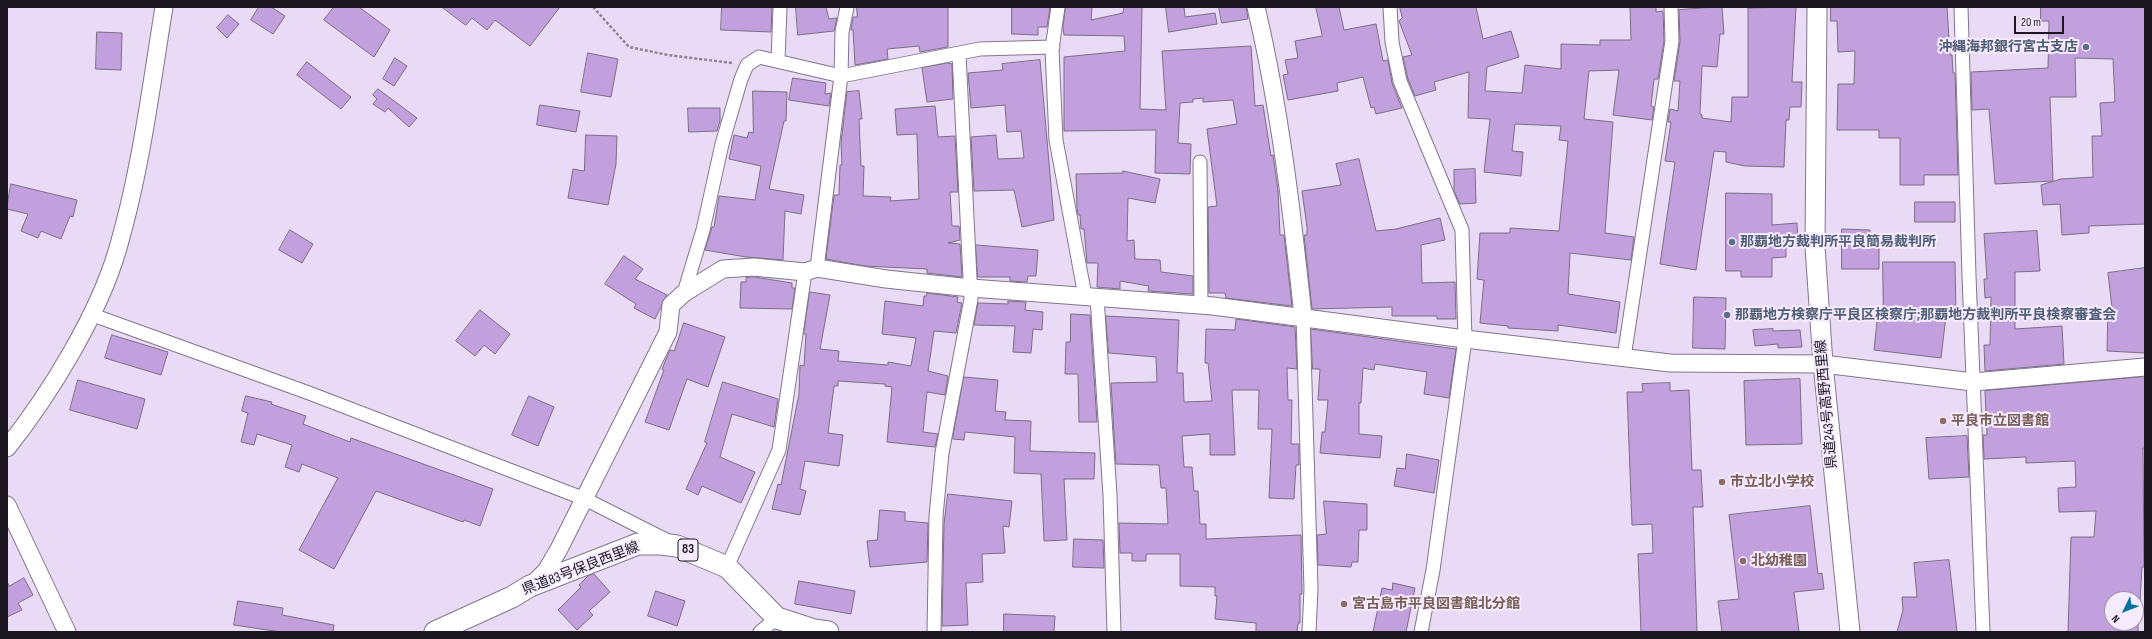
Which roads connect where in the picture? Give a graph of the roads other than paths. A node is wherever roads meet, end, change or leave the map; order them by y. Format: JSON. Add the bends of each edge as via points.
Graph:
{"nodes":[{"id":1,"x":164,"y":7,"type":"edge"},
{"id":2,"x":780,"y":7,"type":"edge"},
{"id":3,"x":847,"y":7,"type":"edge"},
{"id":4,"x":1058,"y":7,"type":"edge"},
{"id":5,"x":1256,"y":7,"type":"edge"},
{"id":6,"x":1390,"y":7,"type":"edge"},
{"id":7,"x":1672,"y":7,"type":"edge"},
{"id":8,"x":1817,"y":7,"type":"edge"},
{"id":9,"x":1961,"y":7,"type":"edge"},
{"id":10,"x":1053,"y":47,"type":"junction"},
{"id":11,"x":959,"y":54,"type":"junction"},
{"id":12,"x":778,"y":61,"type":"junction"},
{"id":13,"x":842,"y":76,"type":"junction"},
{"id":14,"x":1200,"y":162,"type":"dead end"},
{"id":15,"x":811,"y":270,"type":"junction"},
{"id":16,"x":971,"y":288,"type":"junction"},
{"id":17,"x":684,"y":293,"type":"junction"},
{"id":18,"x":1091,"y":297,"type":"junction"},
{"id":19,"x":1201,"y":305,"type":"junction"},
{"id":20,"x":90,"y":314,"type":"junction"},
{"id":21,"x":1303,"y":316,"type":"junction"},
{"id":22,"x":1464,"y":339,"type":"junction"},
{"id":23,"x":1624,"y":357,"type":"junction"},
{"id":24,"x":1823,"y":364,"type":"junction"},
{"id":25,"x":2145,"y":367,"type":"edge"},
{"id":26,"x":1973,"y":382,"type":"junction"},
{"id":27,"x":7,"y":448,"type":"edge"},
{"id":28,"x":585,"y":499,"type":"junction"},
{"id":29,"x":7,"y":505,"type":"edge"},
{"id":30,"x":677,"y":546,"type":"junction"},
{"id":31,"x":727,"y":567,"type":"junction"},
{"id":32,"x":530,"y":586,"type":"junction"},
{"id":33,"x":777,"y":618,"type":"junction"},
{"id":34,"x":818,"y":631,"type":"edge"},
{"id":35,"x":67,"y":632,"type":"edge"},
{"id":36,"x":435,"y":632,"type":"edge"},
{"id":37,"x":760,"y":632,"type":"edge"},
{"id":38,"x":934,"y":632,"type":"edge"},
{"id":39,"x":1114,"y":632,"type":"edge"},
{"id":40,"x":1310,"y":632,"type":"edge"},
{"id":41,"x":1421,"y":632,"type":"edge"},
{"id":42,"x":1850,"y":632,"type":"edge"},
{"id":43,"x":1983,"y":632,"type":"edge"}],
"edges":[{"from":1,"to":20,"type":"street","via":[[139,160],[128,210],[118,249]]},
{"from":2,"to":12,"type":"street"},
{"from":3,"to":13,"type":"street","via":[[842,32]]},
{"from":4,"to":10,"type":"street"},
{"from":5,"to":21,"type":"street","via":[[1269,60],[1286,164]]},
{"from":6,"to":22,"type":"street","via":[[1392,42],[1400,81],[1462,230]]},
{"from":7,"to":23,"type":"street","via":[[1672,42]]},
{"from":8,"to":24,"type":"main road","name":"県道243号高野西里線","via":[[1816,247]]},
{"from":9,"to":26,"type":"street"},
{"from":10,"to":11,"type":"street","via":[[980,49]]},
{"from":10,"to":18,"type":"street","via":[[1056,140]]},
{"from":11,"to":13,"type":"street"},
{"from":11,"to":16,"type":"street"},
{"from":12,"to":13,"type":"street"},
{"from":12,"to":17,"type":"street","via":[[759,57],[747,65],[722,144],[703,230]]},
{"from":13,"to":15,"type":"street"},
{"from":14,"to":19,"type":"street"},
{"from":15,"to":16,"type":"street"},
{"from":15,"to":17,"type":"street","via":[[754,267],[723,269]]},
{"from":15,"to":31,"type":"street","via":[[779,450]]},
{"from":16,"to":18,"type":"street"},
{"from":16,"to":38,"type":"street","via":[[942,453],[936,516]]},
{"from":17,"to":28,"type":"street","via":[[670,305],[668,332]]},
{"from":18,"to":19,"type":"street"},
{"from":18,"to":39,"type":"street","via":[[1110,495]]},
{"from":19,"to":21,"type":"street"},
{"from":20,"to":27,"type":"street","via":[[40,404]]},
{"from":20,"to":28,"type":"street","via":[[309,393]]},
{"from":21,"to":22,"type":"street"},
{"from":21,"to":40,"type":"street"},
{"from":22,"to":23,"type":"street"},
{"from":22,"to":41,"type":"street","via":[[1434,570]]},
{"from":23,"to":24,"type":"street","via":[[1670,363]]},
{"from":24,"to":26,"type":"street"},
{"from":24,"to":42,"type":"main road","name":"県道243号高野西里線"},
{"from":25,"to":26,"type":"street"},
{"from":26,"to":43,"type":"street"},
{"from":28,"to":30,"type":"street","via":[[635,522]]},
{"from":28,"to":32,"type":"street","via":[[546,570]]},
{"from":29,"to":35,"type":"street"},
{"from":30,"to":31,"type":"main road","name":"県道83号保良西里線","number":"83"},
{"from":30,"to":32,"type":"main road","name":"県道83号保良西里線","number":"83","via":[[638,544]]},
{"from":31,"to":33,"type":"main road","name":"県道83号保良西里線","number":"83"},
{"from":32,"to":36,"type":"main road","name":"県道83号保良西里線","number":"83","via":[[512,597]]},
{"from":33,"to":34,"type":"main road","name":"県道83号保良西里線","number":"83"},
{"from":33,"to":37,"type":"street"}]}
